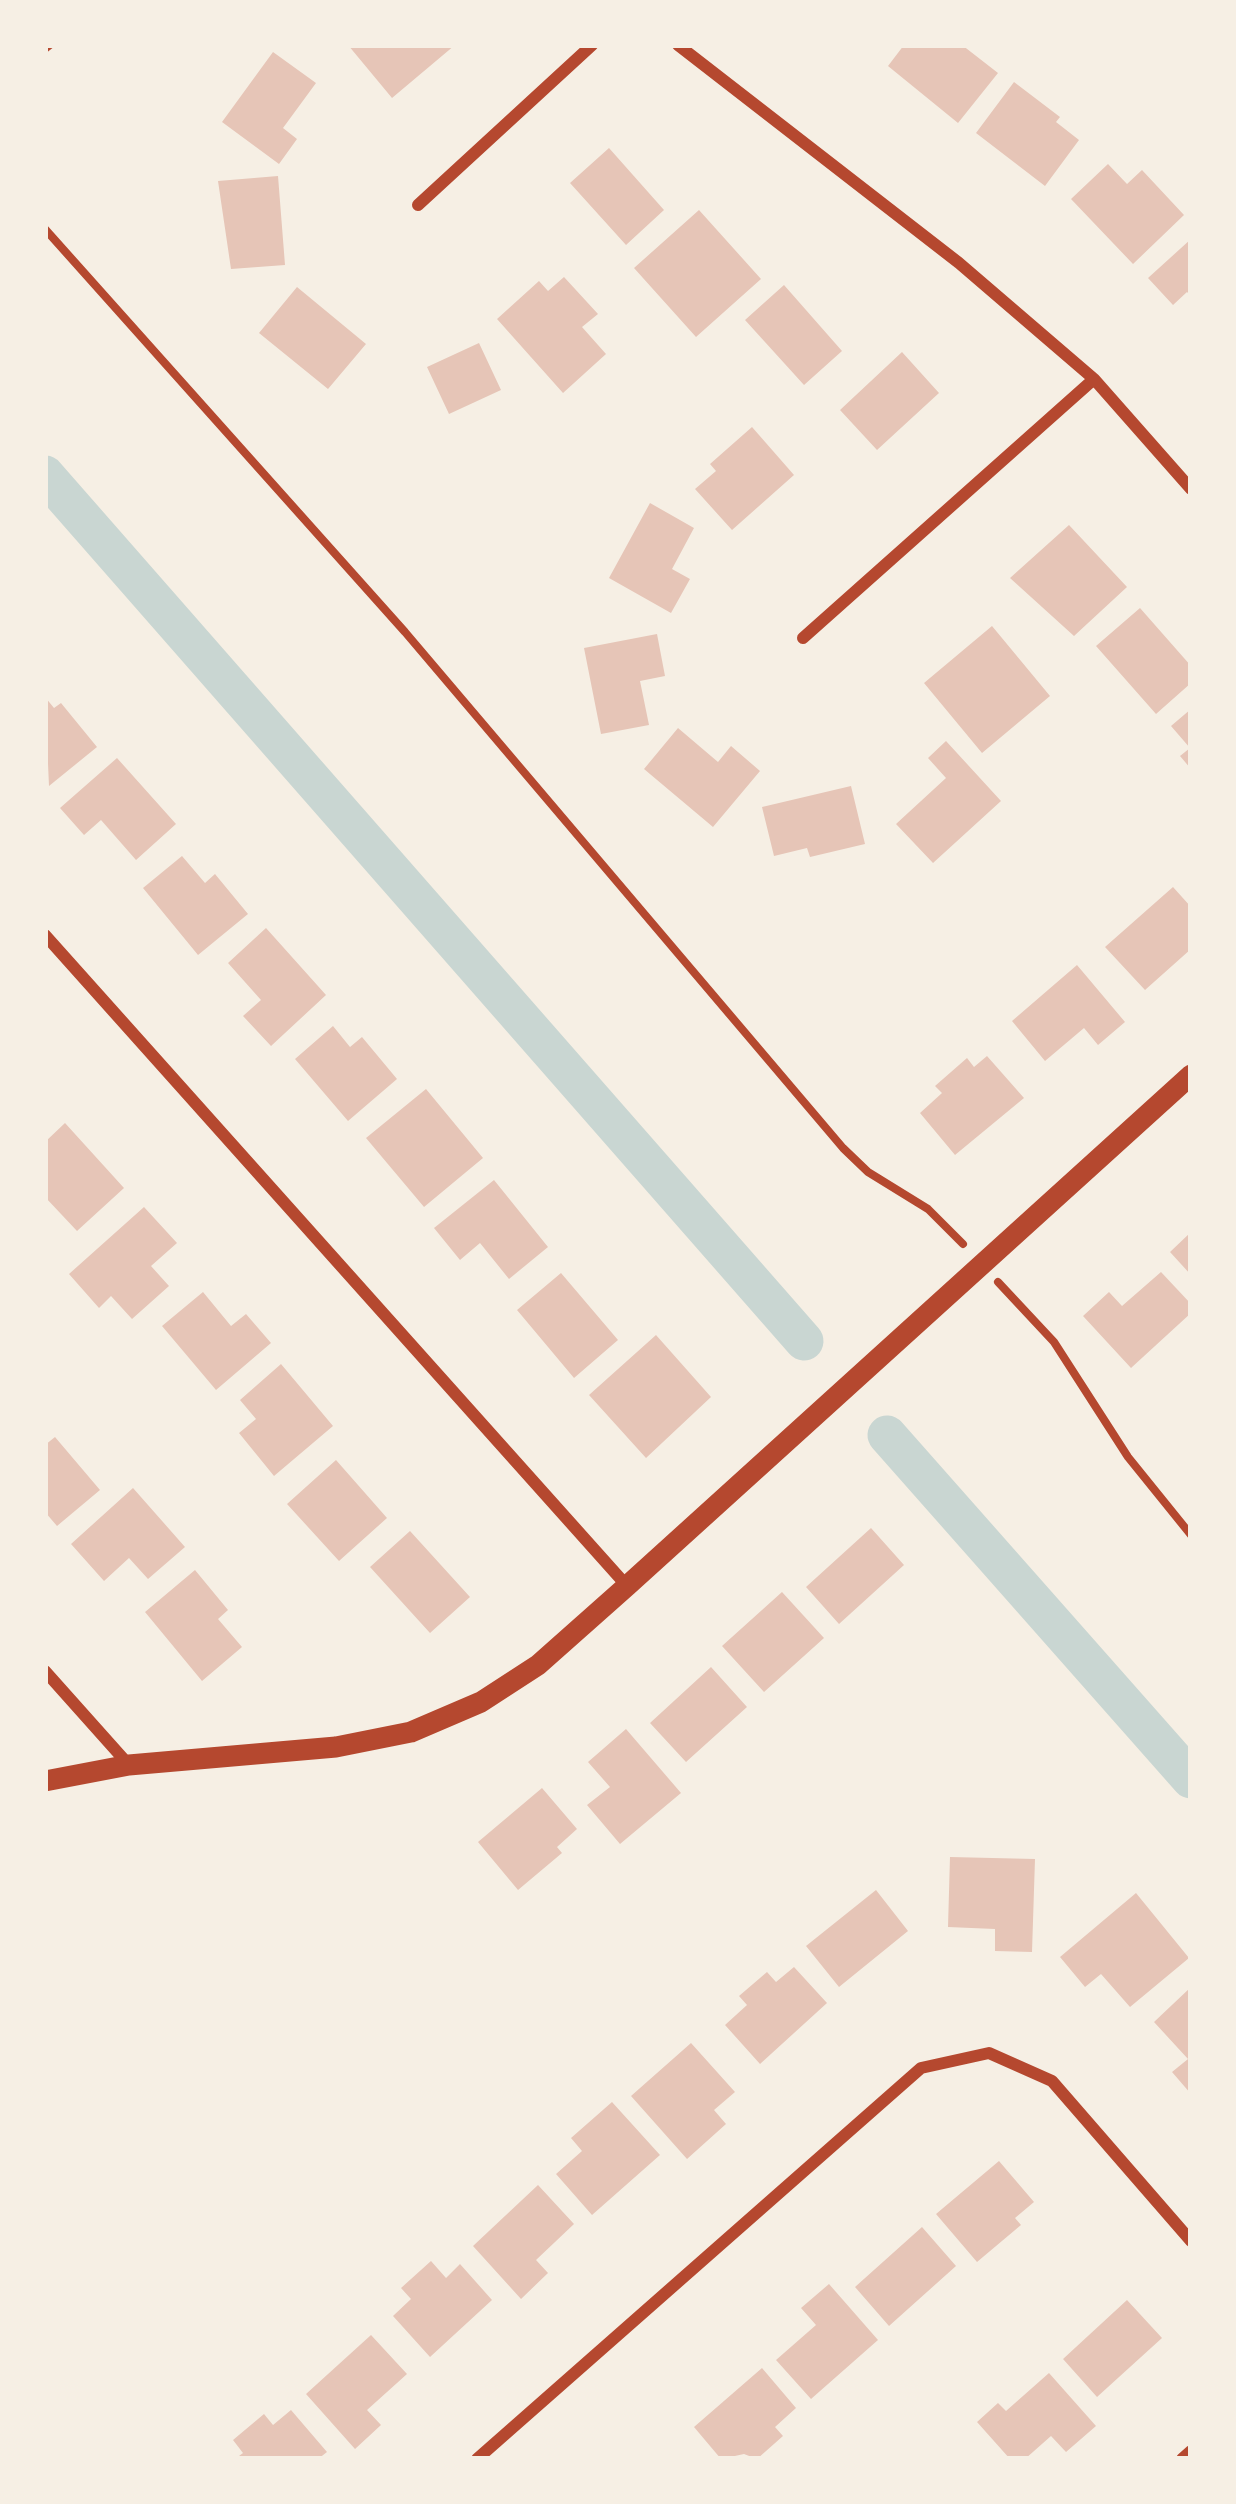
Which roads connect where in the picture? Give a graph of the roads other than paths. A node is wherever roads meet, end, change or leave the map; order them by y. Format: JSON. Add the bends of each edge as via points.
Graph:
{"nodes":[{"id":1,"x":592,"y":45,"type":"edge"},
{"id":2,"x":678,"y":45,"type":"edge"},
{"id":3,"x":418,"y":205,"type":"dead end"},
{"id":4,"x":1094,"y":379,"type":"junction"},
{"id":5,"x":1191,"y":489,"type":"edge"},
{"id":6,"x":803,"y":638,"type":"dead end"},
{"id":7,"x":45,"y":935,"type":"edge"},
{"id":8,"x":1191,"y":1075,"type":"edge"},
{"id":9,"x":627,"y":1586,"type":"junction"},
{"id":10,"x":45,"y":1671,"type":"edge"},
{"id":11,"x":129,"y":1765,"type":"junction"},
{"id":12,"x":45,"y":1781,"type":"edge"},
{"id":13,"x":1191,"y":2241,"type":"edge"},
{"id":14,"x":1191,"y":2451,"type":"edge"},
{"id":15,"x":477,"y":2459,"type":"edge"},
{"id":16,"x":1182,"y":2459,"type":"edge"}],
"edges":[{"from":1,"to":3,"type":"street"},
{"from":2,"to":4,"type":"street"},
{"from":4,"to":5,"type":"street"},
{"from":4,"to":6,"type":"street"},
{"from":7,"to":9,"type":"street"},
{"from":8,"to":9,"type":"street"},
{"from":9,"to":11,"type":"street","via":[[538,1665],[481,1702],[411,1732],[336,1748]]},
{"from":10,"to":11,"type":"street"},
{"from":11,"to":12,"type":"street"},
{"from":13,"to":15,"type":"street","via":[[1052,2081],[989,2053],[921,2068]]},
{"from":14,"to":16,"type":"street"}]}
